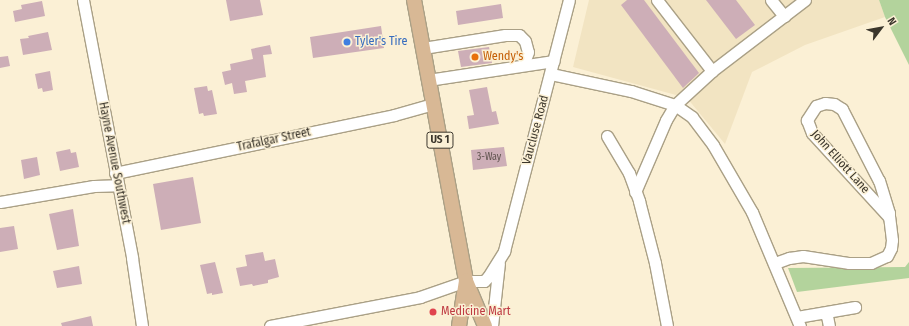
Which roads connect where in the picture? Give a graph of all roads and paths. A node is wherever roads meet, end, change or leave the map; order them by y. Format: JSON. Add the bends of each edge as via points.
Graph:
{"nodes":[{"id":1,"x":83,"y":0,"type":"edge"},
{"id":2,"x":414,"y":0,"type":"edge"},
{"id":3,"x":569,"y":0,"type":"edge"},
{"id":4,"x":657,"y":0,"type":"edge"},
{"id":5,"x":771,"y":0,"type":"edge"},
{"id":6,"x":804,"y":0,"type":"edge"},
{"id":7,"x":784,"y":16,"type":"junction"},
{"id":8,"x":423,"y":48,"type":"junction"},
{"id":9,"x":554,"y":61,"type":"junction"},
{"id":10,"x":523,"y":65,"type":"junction"},
{"id":11,"x":712,"y":71,"type":"junction"},
{"id":12,"x":551,"y":74,"type":"junction"},
{"id":13,"x":428,"y":80,"type":"junction"},
{"id":14,"x":433,"y":104,"type":"junction"},
{"id":15,"x":675,"y":105,"type":"junction"},
{"id":16,"x":607,"y":136,"type":"dead end"},
{"id":17,"x":115,"y":173,"type":"junction"},
{"id":18,"x":118,"y":185,"type":"junction"},
{"id":19,"x":635,"y":192,"type":"junction"},
{"id":20,"x":0,"y":202,"type":"edge"},
{"id":21,"x":889,"y":217,"type":"junction"},
{"id":22,"x":500,"y":260,"type":"junction"},
{"id":23,"x":775,"y":263,"type":"junction"},
{"id":24,"x":466,"y":281,"type":"junction"},
{"id":25,"x":855,"y":307,"type":"dead end"},
{"id":26,"x":824,"y":313,"type":"junction"},
{"id":27,"x":799,"y":322,"type":"edge"},
{"id":28,"x":142,"y":326,"type":"edge"},
{"id":29,"x":270,"y":326,"type":"edge"},
{"id":30,"x":459,"y":326,"type":"edge"},
{"id":31,"x":485,"y":326,"type":"edge"},
{"id":32,"x":492,"y":326,"type":"edge"},
{"id":33,"x":667,"y":326,"type":"edge"},
{"id":34,"x":829,"y":326,"type":"edge"}],
"edges":[{"from":1,"to":17,"type":"street","name":"Hayne Avenue Southwest"},
{"from":2,"to":8,"type":"main road","number":"US 1"},
{"from":3,"to":9,"type":"street","name":"Vaucluse Road"},
{"from":4,"to":11,"type":"street"},
{"from":5,"to":7,"type":"street"},
{"from":6,"to":7,"type":"street"},
{"from":7,"to":11,"type":"street"},
{"from":8,"to":10,"type":"street","via":[[505,35],[519,36],[525,41],[528,52]]},
{"from":8,"to":13,"type":"main road","number":"US 1"},
{"from":9,"to":10,"type":"street"},
{"from":9,"to":12,"type":"street","name":"Vaucluse Road"},
{"from":10,"to":13,"type":"street"},
{"from":11,"to":15,"type":"street"},
{"from":12,"to":15,"type":"street","via":[[631,91]]},
{"from":12,"to":22,"type":"street","name":"Vaucluse Road"},
{"from":13,"to":14,"type":"main road","number":"US 1"},
{"from":14,"to":17,"type":"street","name":"Trafalgar Street","via":[[394,115]]},
{"from":14,"to":24,"type":"main road","number":"US 1"},
{"from":15,"to":19,"type":"street"},
{"from":15,"to":23,"type":"street","via":[[692,117],[713,145],[752,212]]},
{"from":16,"to":19,"type":"street","via":[[629,173]]},
{"from":17,"to":18,"type":"street","name":"Hayne Avenue Southwest"},
{"from":18,"to":20,"type":"street","via":[[94,186]]},
{"from":18,"to":28,"type":"street","name":"Hayne Avenue Southwest"},
{"from":19,"to":33,"type":"street","via":[[655,263]]},
{"from":21,"to":21,"type":"street","name":"John Elliott Lane","via":[[879,181],[842,109],[834,104],[816,106],[806,120],[812,133]]},
{"from":21,"to":23,"type":"street","name":"John Elliott Lane","via":[[891,248],[887,256],[879,260],[860,264],[803,256]]},
{"from":22,"to":24,"type":"street","via":[[484,280]]},
{"from":22,"to":32,"type":"street"},
{"from":23,"to":27,"type":"street"},
{"from":24,"to":29,"type":"street","via":[[420,297]]},
{"from":24,"to":30,"type":"main road","number":"US 1"},
{"from":24,"to":31,"type":"main road","number":"US 1"},
{"from":25,"to":26,"type":"street"},
{"from":26,"to":27,"type":"street"},
{"from":26,"to":34,"type":"street"}]}
